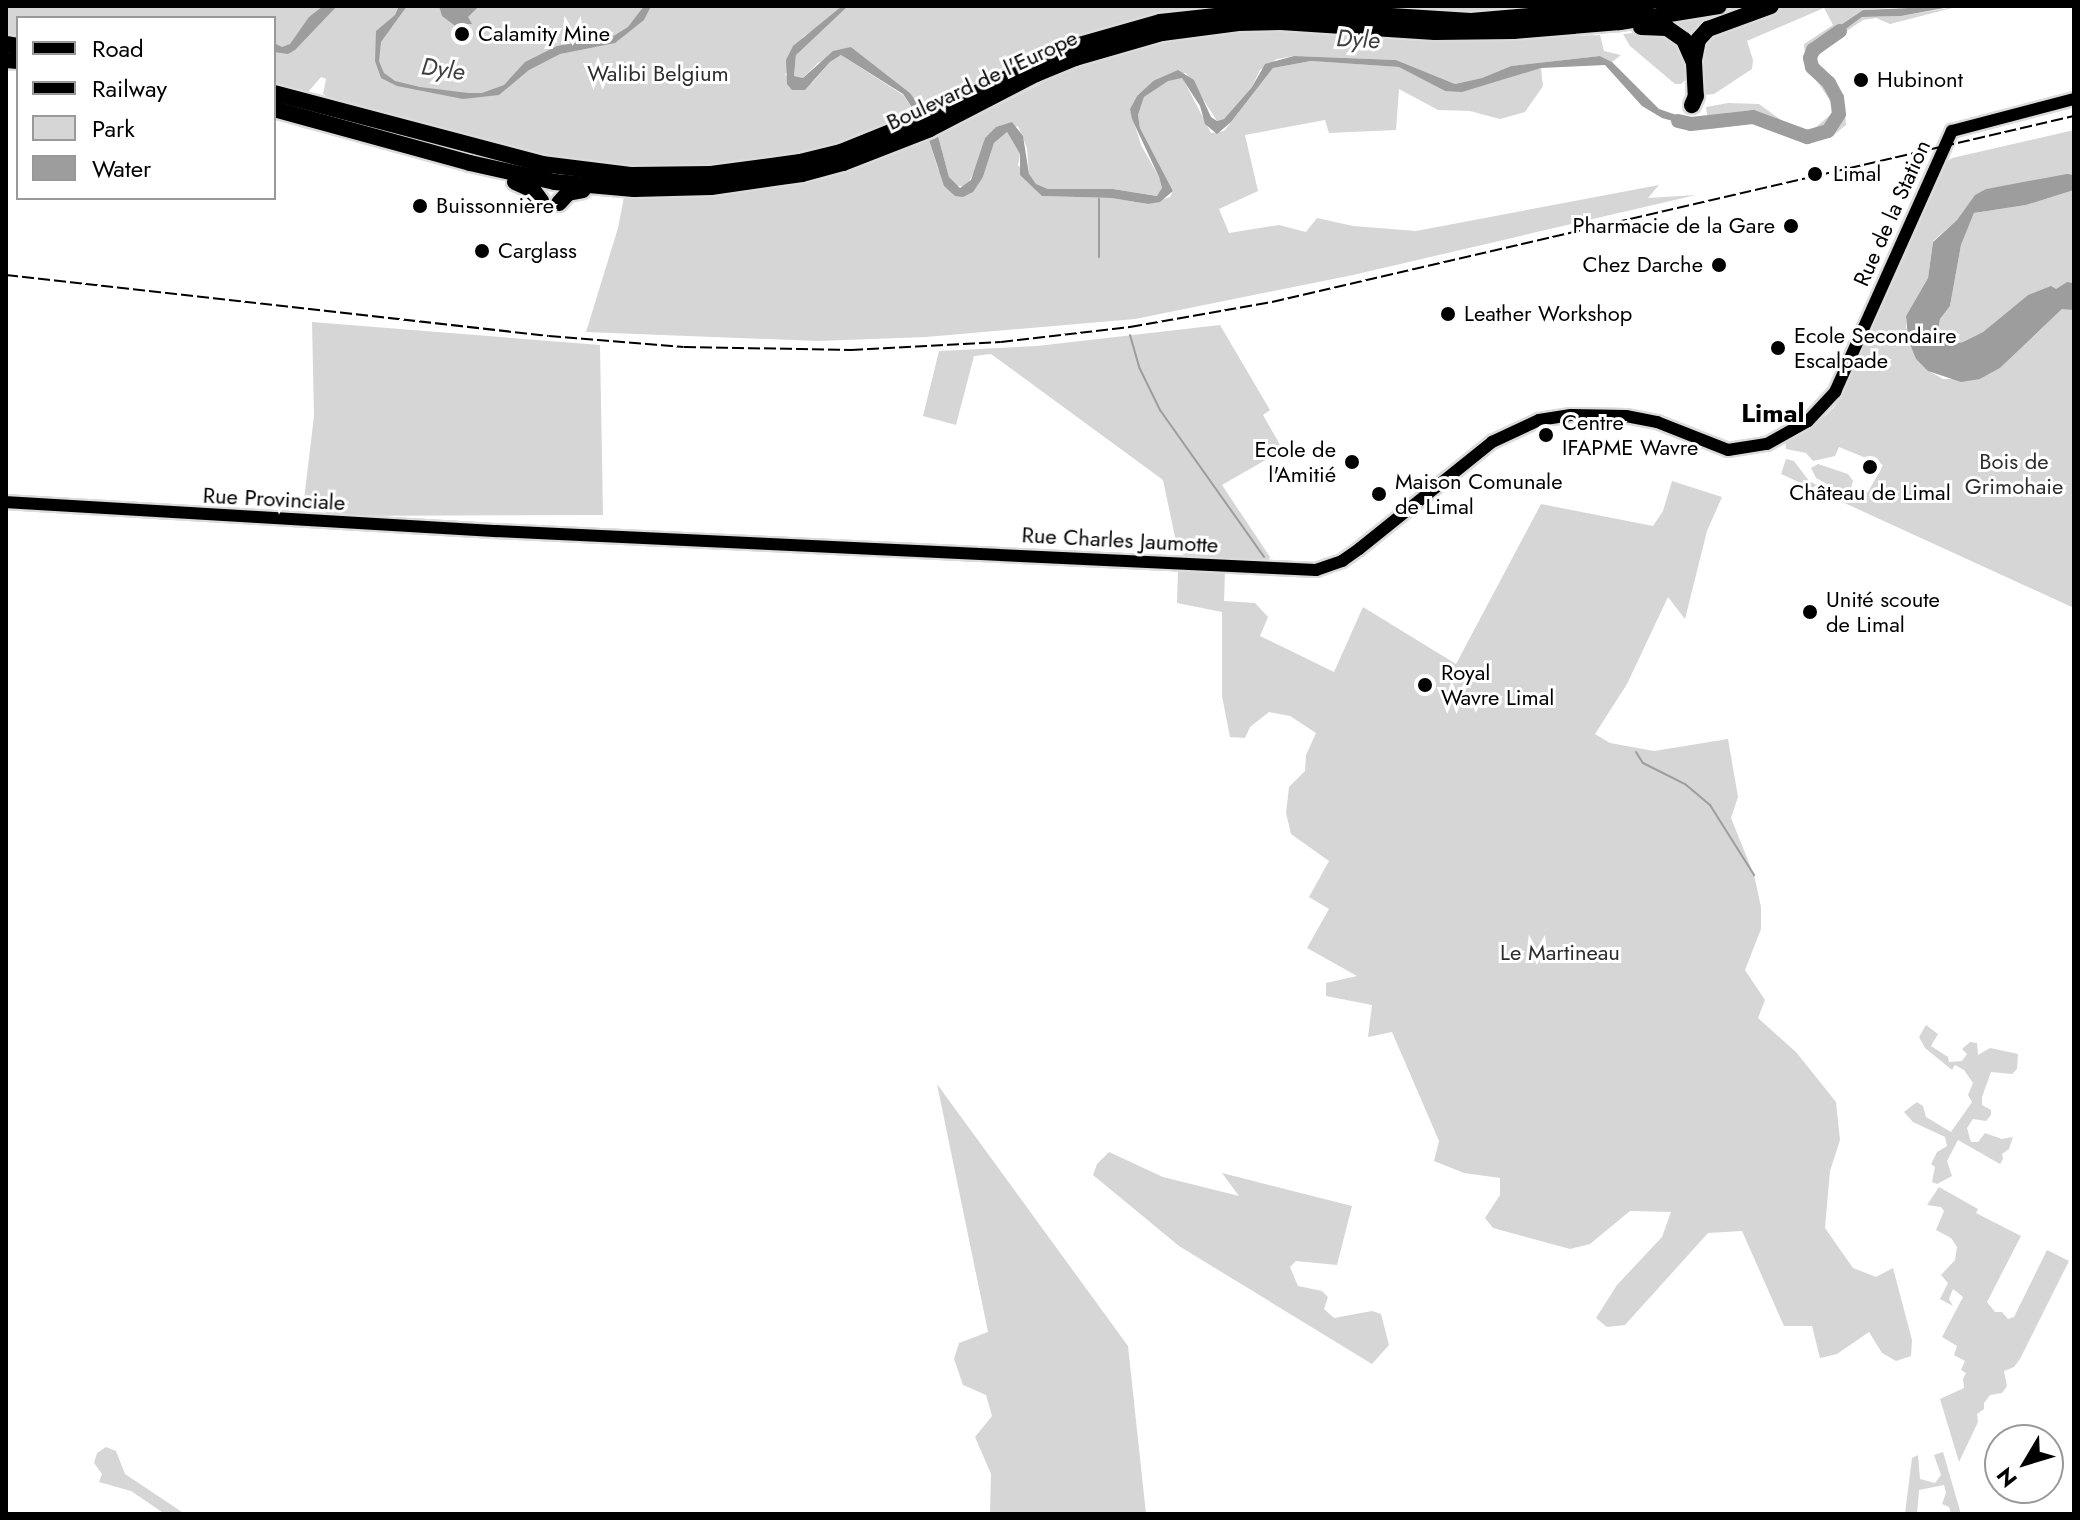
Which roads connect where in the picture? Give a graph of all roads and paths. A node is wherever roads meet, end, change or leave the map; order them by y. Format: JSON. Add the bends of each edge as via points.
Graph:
{"nodes":[{"id":1,"x":1537,"y":6,"type":"edge"},
{"id":2,"x":1562,"y":6,"type":"edge"},
{"id":3,"x":1646,"y":6,"type":"edge"},
{"id":4,"x":1719,"y":6,"type":"edge"},
{"id":5,"x":1771,"y":6,"type":"edge"},
{"id":6,"x":1589,"y":13,"type":"junction"},
{"id":7,"x":1514,"y":19,"type":"junction"},
{"id":8,"x":1620,"y":22,"type":"junction"},
{"id":9,"x":1694,"y":62,"type":"junction"},
{"id":10,"x":276,"y":94,"type":"edge"},
{"id":11,"x":2074,"y":99,"type":"edge"},
{"id":12,"x":1692,"y":105,"type":"dead end"},
{"id":13,"x":276,"y":110,"type":"edge"},
{"id":14,"x":470,"y":163,"type":"junction"},
{"id":15,"x":592,"y":186,"type":"junction"},
{"id":16,"x":541,"y":201,"type":"dead end"},
{"id":17,"x":559,"y":203,"type":"dead end"},
{"id":18,"x":1767,"y":444,"type":"joint"},
{"id":19,"x":6,"y":502,"type":"edge"},
{"id":20,"x":540,"y":533,"type":"joint"}],
"edges":[{"from":1,"to":7,"type":"highway"},
{"from":2,"to":6,"type":"highway"},
{"from":3,"to":6,"type":"highway","name":"Boulevard de l'Europe"},
{"from":4,"to":8,"type":"highway","name":"Boulevard de l'Europe"},
{"from":5,"to":9,"type":"highway","via":[[1701,33]]},
{"from":6,"to":7,"type":"highway","name":"Boulevard de l'Europe"},
{"from":7,"to":10,"type":"highway","name":"Boulevard de l'Europe","via":[[1397,19],[1280,9],[1160,22],[1069,48],[841,152],[699,175],[632,175],[542,164]]},
{"from":8,"to":9,"type":"highway","via":[[1676,33]]},
{"from":8,"to":15,"type":"highway","name":"Boulevard de l'Europe","via":[[1474,32],[1281,22],[1187,29],[1075,58],[884,149],[802,174],[698,188]]},
{"from":9,"to":12,"type":"highway"},
{"from":11,"to":18,"type":"main road","name":"Rue de la Station","via":[[1952,131],[1835,392],[1819,413]]},
{"from":13,"to":14,"type":"highway","name":"Boulevard de l'Europe"},
{"from":14,"to":15,"type":"highway","name":"Boulevard de l'Europe"},
{"from":14,"to":16,"type":"highway","via":[[480,173],[530,187]]},
{"from":15,"to":17,"type":"highway","via":[[568,193]]},
{"from":18,"to":20,"type":"main road","name":"Rue Charles Jaumotte","via":[[1728,450],[1650,420],[1571,415],[1539,420],[1507,432],[1359,549],[1316,570]]},
{"from":19,"to":20,"type":"main road","name":"Rue Provinciale"}]}
